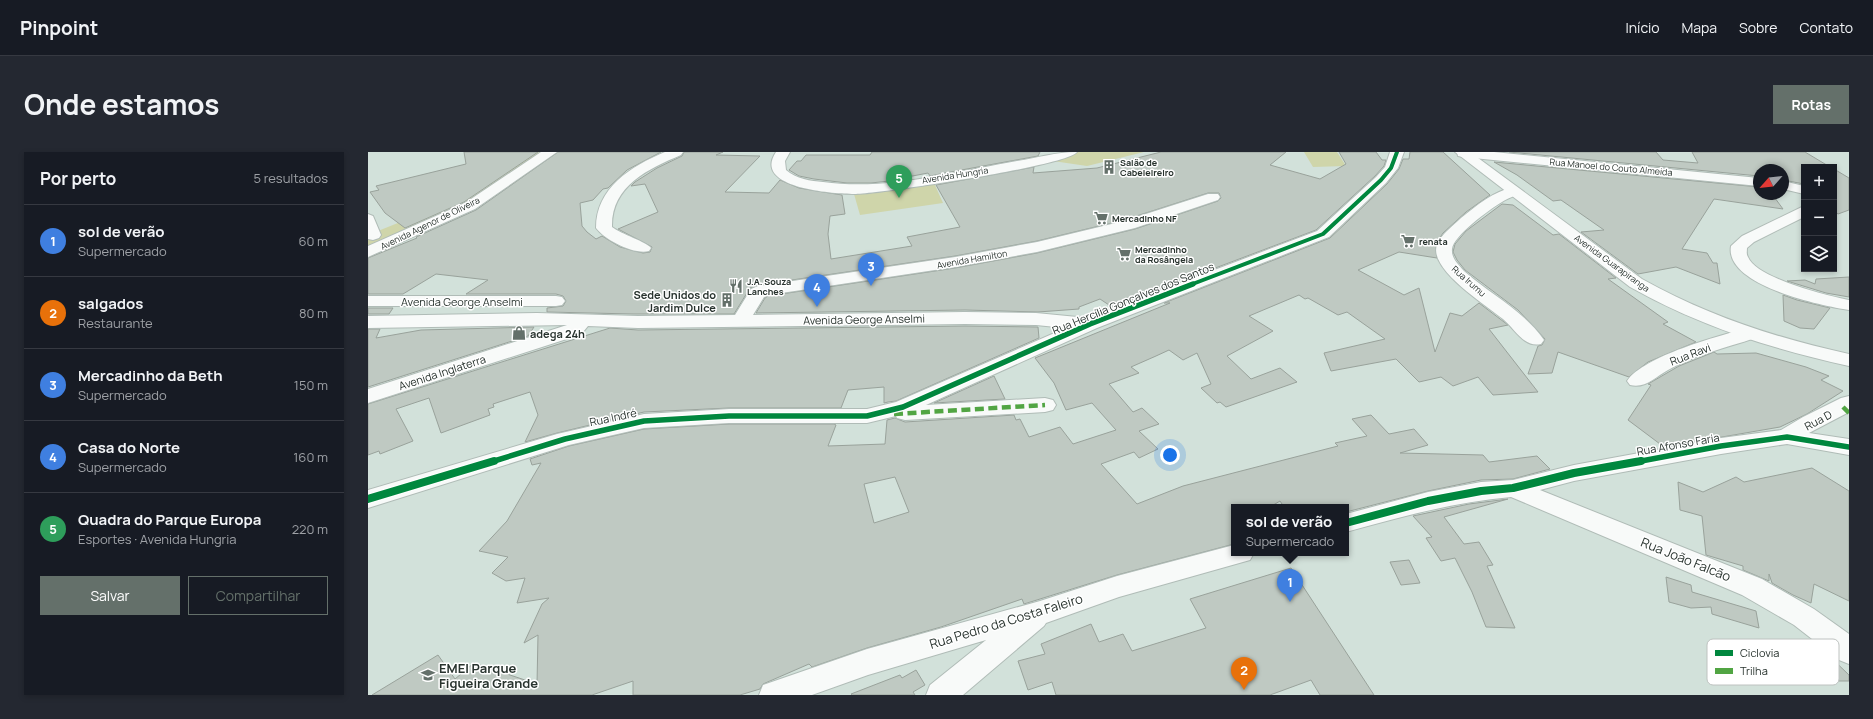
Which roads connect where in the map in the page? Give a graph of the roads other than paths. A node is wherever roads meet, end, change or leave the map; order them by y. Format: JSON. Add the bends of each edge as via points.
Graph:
{"nodes":[{"id":1,"x":528,"y":152,"type":"edge"},
{"id":2,"x":550,"y":152,"type":"edge"},
{"id":3,"x":676,"y":152,"type":"edge"},
{"id":4,"x":778,"y":152,"type":"edge"},
{"id":5,"x":1397,"y":152,"type":"edge"},
{"id":6,"x":1063,"y":153,"type":"edge"},
{"id":7,"x":1463,"y":153,"type":"edge"},
{"id":8,"x":1753,"y":181,"type":"edge"},
{"id":9,"x":1789,"y":186,"type":"edge"},
{"id":10,"x":1801,"y":189,"type":"edge"},
{"id":11,"x":1513,"y":191,"type":"junction"},
{"id":12,"x":1213,"y":197,"type":"dead end"},
{"id":13,"x":1801,"y":212,"type":"edge"},
{"id":14,"x":368,"y":219,"type":"edge"},
{"id":15,"x":370,"y":236,"type":"edge"},
{"id":16,"x":644,"y":248,"type":"dead end"},
{"id":17,"x":368,"y":252,"type":"edge"},
{"id":18,"x":368,"y":301,"type":"edge"},
{"id":19,"x":556,"y":301,"type":"dead end"},
{"id":20,"x":1849,"y":305,"type":"edge"},
{"id":21,"x":741,"y":320,"type":"junction"},
{"id":22,"x":368,"y":322,"type":"edge"},
{"id":23,"x":542,"y":324,"type":"junction"},
{"id":24,"x":572,"y":324,"type":"junction"},
{"id":25,"x":1090,"y":324,"type":"junction"},
{"id":26,"x":1748,"y":334,"type":"junction"},
{"id":27,"x":1534,"y":340,"type":"dead end"},
{"id":28,"x":515,"y":348,"type":"junction"},
{"id":29,"x":1849,"y":360,"type":"edge"},
{"id":30,"x":1637,"y":381,"type":"dead end"},
{"id":31,"x":368,"y":396,"type":"edge"},
{"id":32,"x":1849,"y":403,"type":"edge"},
{"id":33,"x":1045,"y":405,"type":"dead end"},
{"id":34,"x":857,"y":417,"type":"junction"},
{"id":35,"x":1787,"y":437,"type":"junction"},
{"id":36,"x":1849,"y":447,"type":"edge"},
{"id":37,"x":1513,"y":488,"type":"junction"},
{"id":38,"x":368,"y":499,"type":"edge"},
{"id":39,"x":1349,"y":521,"type":"edge"},
{"id":40,"x":1231,"y":556,"type":"edge"},
{"id":41,"x":1040,"y":613,"type":"junction"},
{"id":42,"x":1834,"y":639,"type":"edge"},
{"id":43,"x":1839,"y":643,"type":"edge"},
{"id":44,"x":1849,"y":650,"type":"edge"},
{"id":45,"x":774,"y":695,"type":"edge"},
{"id":46,"x":940,"y":695,"type":"edge"}],
"edges":[{"from":1,"to":15,"type":"street","name":"Avenida Agenor de Oliveira","via":[[449,204]]},
{"from":2,"to":17,"type":"street","name":"Avenida Agenor de Oliveira","via":[[470,206]]},
{"from":3,"to":16,"type":"street","via":[[653,162],[627,180],[611,197],[602,217],[604,228],[612,235]]},
{"from":4,"to":6,"type":"street","name":"Avenida Hungria","via":[[778,167],[781,173],[791,179],[844,190],[922,181],[1036,162]]},
{"from":5,"to":25,"type":"street","name":"Rua Hercília Gonçalves dos Santos","via":[[1391,168],[1381,180],[1323,234]]},
{"from":7,"to":8,"type":"street","name":"Rua Manoel do Couto Almeida"},
{"from":7,"to":11,"type":"street","name":"Avenida Guarapiranga"},
{"from":9,"to":10,"type":"street"},
{"from":11,"to":26,"type":"street","name":"Avenida Guarapiranga","via":[[1654,294],[1694,314]]},
{"from":11,"to":27,"type":"street","name":"Rua Irumu","via":[[1492,202],[1450,237],[1443,249],[1446,260],[1458,275],[1516,321]]},
{"from":12,"to":21,"type":"street","name":"Avenida Hamilton","via":[[1129,225],[1037,247],[948,264],[764,290],[753,298]]},
{"from":13,"to":20,"type":"street","via":[[1739,246],[1741,261],[1759,274],[1807,296]]},
{"from":14,"to":15,"type":"street"},
{"from":18,"to":19,"type":"street","name":"Avenida George Anselmi"},
{"from":21,"to":24,"type":"street","name":"Avenida George Anselmi"},
{"from":21,"to":25,"type":"street","name":"Avenida George Anselmi","via":[[965,318],[1036,319]]},
{"from":22,"to":23,"type":"street","name":"Avenida George Anselmi"},
{"from":23,"to":24,"type":"street","name":"Avenida Inglaterra"},
{"from":23,"to":28,"type":"street","name":"Avenida Inglaterra"},
{"from":24,"to":28,"type":"street","name":"Avenida Inglaterra"},
{"from":25,"to":34,"type":"street","name":"Rua Hercília Gonçalves dos Santos","via":[[903,407]]},
{"from":26,"to":29,"type":"street","name":"Avenida Guarapiranga","via":[[1798,349]]},
{"from":26,"to":30,"type":"street","name":"Rua Ravi","via":[[1678,358],[1653,369]]},
{"from":28,"to":31,"type":"street","name":"Avenida Inglaterra"},
{"from":32,"to":35,"type":"street","name":"Rua D"},
{"from":33,"to":34,"type":"street"},
{"from":34,"to":38,"type":"street","name":"Rua Indré","via":[[729,416],[644,421],[600,429]]},
{"from":35,"to":36,"type":"street","name":"Rua Afonso Faria"},
{"from":35,"to":37,"type":"street","name":"Rua Afonso Faria","via":[[1721,446],[1574,473]]},
{"from":37,"to":39,"type":"street","via":[[1428,501]]},
{"from":37,"to":42,"type":"street","name":"Rua João Falcão","via":[[1752,586],[1804,617]]},
{"from":40,"to":41,"type":"street","name":"Rua Pedro da Costa Faleiro"},
{"from":41,"to":45,"type":"street","name":"Rua Pedro da Costa Faleiro","via":[[867,662]]},
{"from":41,"to":46,"type":"street"},
{"from":43,"to":44,"type":"street","name":"Rua João Falcão"}]}
